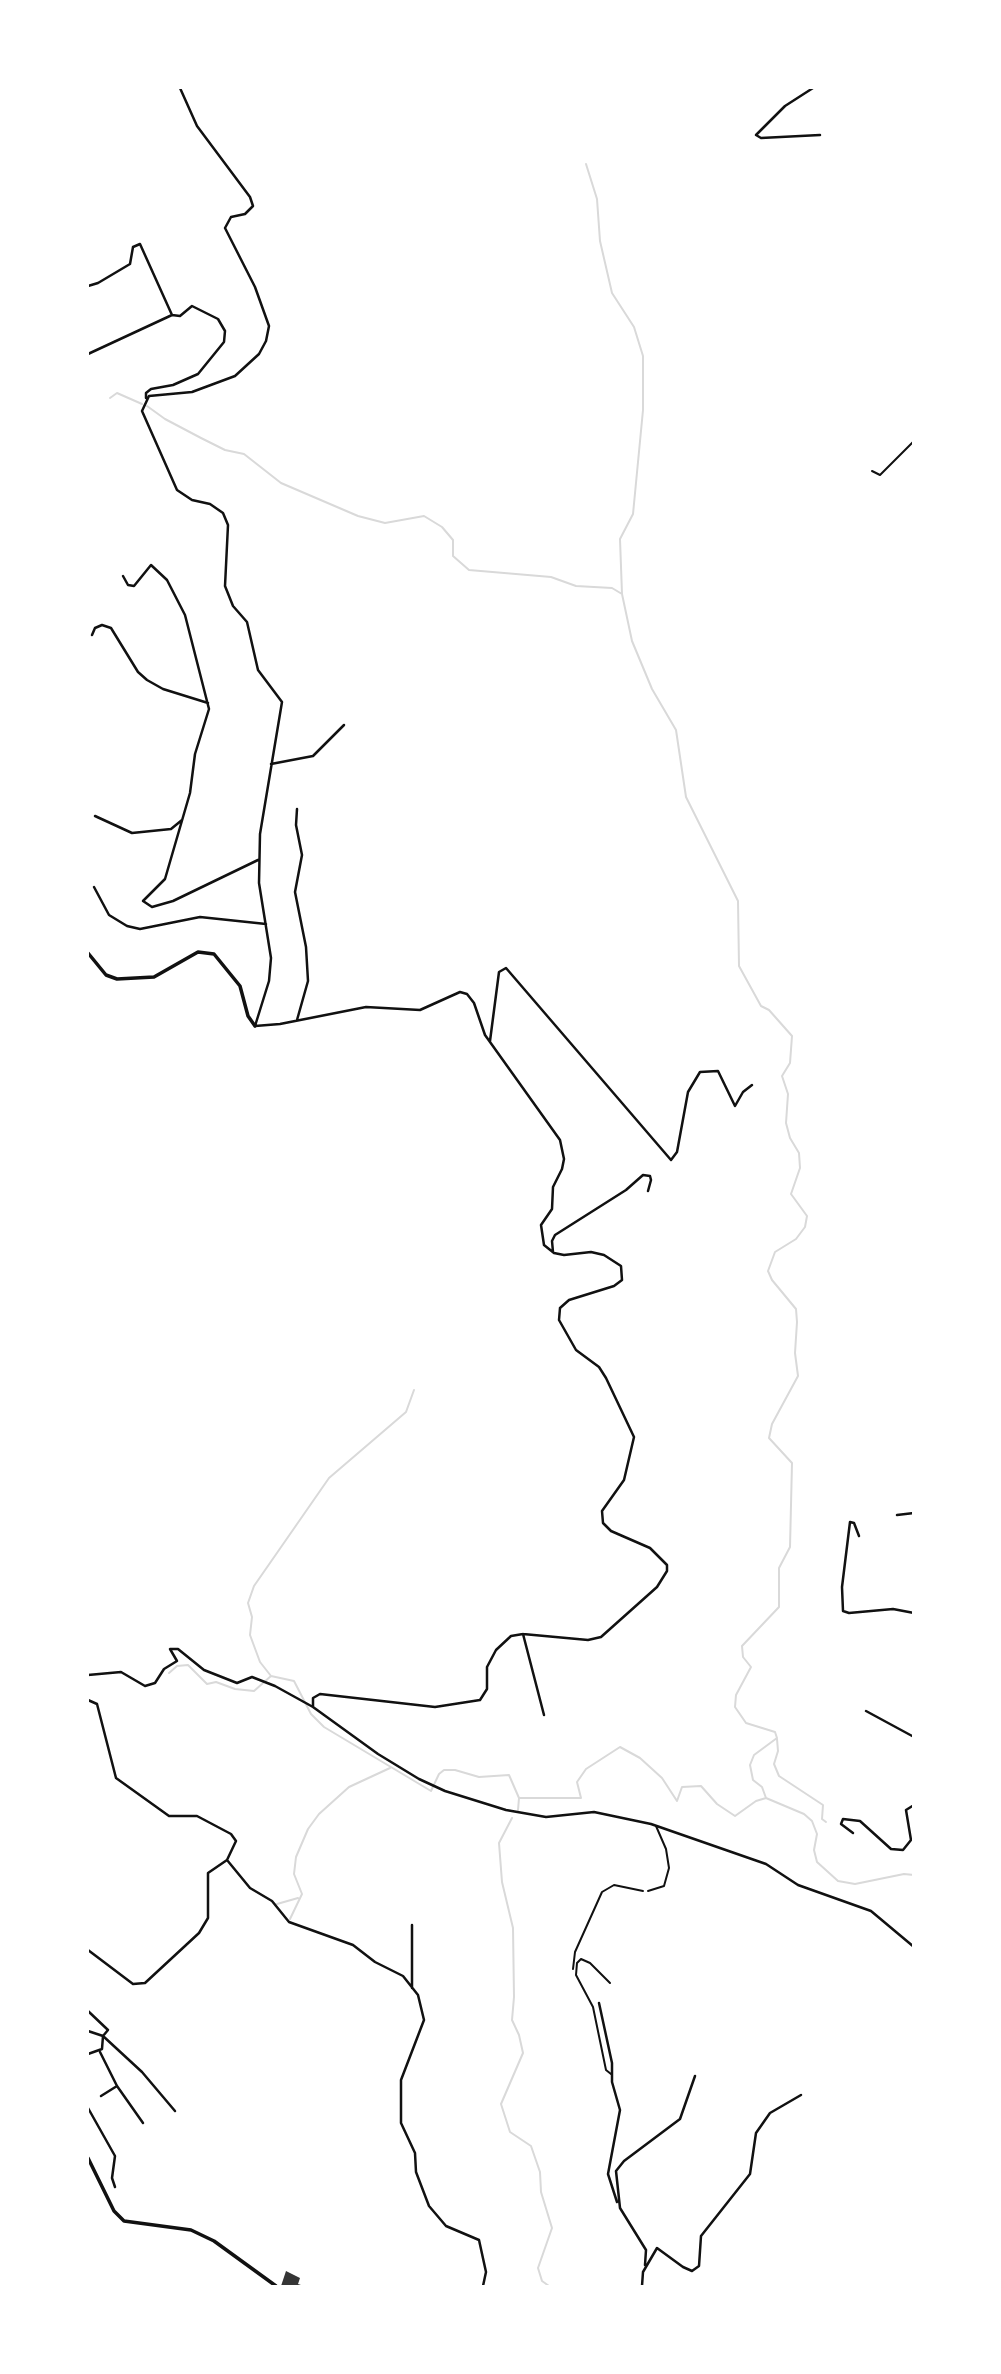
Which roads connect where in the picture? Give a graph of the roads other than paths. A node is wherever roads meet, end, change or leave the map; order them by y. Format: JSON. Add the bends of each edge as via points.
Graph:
{"nodes":[{"id":1,"x":180,"y":88,"type":"edge"},
{"id":2,"x":813,"y":88,"type":"edge"},
{"id":3,"x":820,"y":135,"type":"dead end"},
{"id":4,"x":88,"y":285,"type":"edge"},
{"id":5,"x":172,"y":315,"type":"junction"},
{"id":6,"x":88,"y":354,"type":"edge"},
{"id":7,"x":146,"y":399,"type":"junction"},
{"id":8,"x":914,"y":441,"type":"edge"},
{"id":9,"x":872,"y":471,"type":"dead end"},
{"id":10,"x":123,"y":576,"type":"dead end"},
{"id":11,"x":92,"y":635,"type":"dead end"},
{"id":12,"x":208,"y":703,"type":"junction"},
{"id":13,"x":344,"y":725,"type":"dead end"},
{"id":14,"x":271,"y":764,"type":"junction"},
{"id":15,"x":297,"y":809,"type":"dead end"},
{"id":16,"x":95,"y":816,"type":"dead end"},
{"id":17,"x":181,"y":820,"type":"junction"},
{"id":18,"x":258,"y":860,"type":"junction"},
{"id":19,"x":94,"y":887,"type":"dead end"},
{"id":20,"x":266,"y":924,"type":"junction"},
{"id":21,"x":88,"y":953,"type":"edge"},
{"id":22,"x":297,"y":1020,"type":"junction"},
{"id":23,"x":255,"y":1026,"type":"junction"},
{"id":24,"x":490,"y":1041,"type":"junction"},
{"id":25,"x":752,"y":1085,"type":"dead end"},
{"id":26,"x":648,"y":1191,"type":"dead end"},
{"id":27,"x":554,"y":1253,"type":"junction"},
{"id":28,"x":914,"y":1513,"type":"edge"},
{"id":29,"x":897,"y":1515,"type":"dead end"},
{"id":30,"x":859,"y":1536,"type":"dead end"},
{"id":31,"x":914,"y":1613,"type":"edge"},
{"id":32,"x":523,"y":1634,"type":"junction"},
{"id":33,"x":88,"y":1675,"type":"edge"},
{"id":34,"x":88,"y":1700,"type":"edge"},
{"id":35,"x":313,"y":1706,"type":"junction"},
{"id":36,"x":866,"y":1711,"type":"dead end"},
{"id":37,"x":544,"y":1715,"type":"dead end"},
{"id":38,"x":914,"y":1737,"type":"edge"},
{"id":39,"x":914,"y":1805,"type":"edge"},
{"id":40,"x":656,"y":1825,"type":"junction"},
{"id":41,"x":853,"y":1833,"type":"dead end"},
{"id":42,"x":227,"y":1860,"type":"junction"},
{"id":43,"x":648,"y":1891,"type":"road end"},
{"id":44,"x":411,"y":1925,"type":"dead end"},
{"id":45,"x":914,"y":1947,"type":"edge"},
{"id":46,"x":88,"y":1950,"type":"edge"},
{"id":47,"x":610,"y":1983,"type":"dead end"},
{"id":48,"x":412,"y":1987,"type":"junction"},
{"id":49,"x":598,"y":2003,"type":"dead end"},
{"id":50,"x":88,"y":2011,"type":"edge"},
{"id":51,"x":88,"y":2031,"type":"edge"},
{"id":52,"x":102,"y":2036,"type":"junction"},
{"id":53,"x":100,"y":2052,"type":"junction"},
{"id":54,"x":88,"y":2054,"type":"edge"},
{"id":55,"x":612,"y":2074,"type":"junction"},
{"id":56,"x":695,"y":2076,"type":"dead end"},
{"id":57,"x":117,"y":2086,"type":"junction"},
{"id":58,"x":801,"y":2095,"type":"dead end"},
{"id":59,"x":101,"y":2096,"type":"dead end"},
{"id":60,"x":88,"y":2108,"type":"edge"},
{"id":61,"x":176,"y":2111,"type":"dead end"},
{"id":62,"x":143,"y":2123,"type":"dead end"},
{"id":63,"x":88,"y":2158,"type":"edge"},
{"id":64,"x":114,"y":2187,"type":"dead end"},
{"id":65,"x":620,"y":2208,"type":"junction"},
{"id":66,"x":643,"y":2272,"type":"junction"},
{"id":67,"x":276,"y":2287,"type":"edge"},
{"id":68,"x":483,"y":2287,"type":"edge"},
{"id":69,"x":642,"y":2287,"type":"edge"}],
"edges":[{"from":1,"to":7,"type":"street","via":[[197,126],[250,197],[253,206],[245,214],[231,217],[225,228],[269,326],[259,354],[235,376],[192,391],[161,392]]},
{"from":2,"to":3,"type":"street","via":[[785,106],[756,135]]},
{"from":4,"to":5,"type":"street","via":[[130,264],[133,247],[140,244]]},
{"from":5,"to":6,"type":"street"},
{"from":5,"to":7,"type":"street","via":[[180,316],[192,306],[218,319],[226,336],[198,374],[151,389]]},
{"from":7,"to":14,"type":"street","via":[[145,420],[177,490],[191,500],[210,504],[223,513],[228,525],[225,586],[250,631],[258,670],[282,702]]},
{"from":8,"to":9,"type":"lane","via":[[880,475]]},
{"from":10,"to":12,"type":"street","via":[[134,586],[151,565],[167,580],[180,600]]},
{"from":11,"to":12,"type":"street","via":[[102,625],[111,628],[146,680]]},
{"from":12,"to":17,"type":"street"},
{"from":13,"to":14,"type":"street","via":[[313,755]]},
{"from":14,"to":18,"type":"street"},
{"from":15,"to":22,"type":"street","via":[[302,855],[295,892],[308,981]]},
{"from":16,"to":17,"type":"street","via":[[132,833],[171,829]]},
{"from":17,"to":18,"type":"street","via":[[165,879],[143,901],[146,905],[173,901]]},
{"from":18,"to":20,"type":"street"},
{"from":19,"to":20,"type":"street","via":[[109,915],[140,929],[200,917]]},
{"from":20,"to":23,"type":"street","via":[[269,981]]},
{"from":21,"to":23,"type":"street","via":[[106,975],[117,979],[154,977],[198,952],[214,954],[240,986]]},
{"from":22,"to":23,"type":"street"},
{"from":22,"to":24,"type":"street","via":[[366,1007],[420,1010],[460,992],[474,1003]]},
{"from":24,"to":25,"type":"street","via":[[499,972],[506,968],[671,1160],[677,1152],[688,1092],[700,1072],[718,1071],[736,1106]]},
{"from":24,"to":27,"type":"street","via":[[560,1140],[562,1169],[553,1187],[552,1209],[541,1225],[544,1245]]},
{"from":26,"to":27,"type":"street","via":[[650,1176],[643,1175],[555,1235]]},
{"from":27,"to":32,"type":"street","via":[[591,1252],[621,1266],[622,1280],[569,1300],[560,1308],[559,1320],[576,1350],[599,1367],[634,1437],[624,1480],[602,1511],[603,1523],[649,1548],[663,1559],[667,1571],[657,1587],[601,1637]]},
{"from":28,"to":29,"type":"street"},
{"from":30,"to":31,"type":"street","via":[[850,1522],[843,1611]]},
{"from":32,"to":35,"type":"street","via":[[511,1636],[496,1650],[480,1700],[435,1707],[320,1694],[313,1698]]},
{"from":32,"to":37,"type":"street"},
{"from":33,"to":35,"type":"street","via":[[121,1672],[145,1686],[155,1683],[164,1669],[177,1661],[170,1649],[178,1649],[204,1670],[237,1683],[252,1677]]},
{"from":34,"to":42,"type":"street","via":[[97,1704],[116,1778],[169,1816],[197,1816],[231,1833],[236,1841]]},
{"from":35,"to":40,"type":"street","via":[[378,1754],[438,1788],[546,1817],[594,1812]]},
{"from":36,"to":38,"type":"street"},
{"from":39,"to":41,"type":"street","via":[[906,1810],[911,1840],[903,1850],[891,1849],[860,1821],[843,1819],[841,1824]]},
{"from":40,"to":43,"type":"lane","via":[[669,1868],[664,1886]]},
{"from":40,"to":45,"type":"street","via":[[766,1864],[798,1885],[871,1911]]},
{"from":42,"to":46,"type":"street","via":[[208,1872],[208,1918],[199,1933],[145,1983],[133,1984]]},
{"from":42,"to":48,"type":"street","via":[[250,1888],[272,1901],[289,1922],[353,1945],[403,1976]]},
{"from":44,"to":48,"type":"street"},
{"from":47,"to":55,"type":"lane","via":[[590,1963],[581,1959],[577,1963],[576,1975],[593,2007],[606,2070]]},
{"from":48,"to":68,"type":"street","via":[[423,2006],[424,2020],[401,2080],[401,2123],[415,2153],[416,2172],[429,2206],[446,2226],[479,2240],[486,2272]]},
{"from":49,"to":55,"type":"street"},
{"from":50,"to":52,"type":"street","via":[[108,2030]]},
{"from":51,"to":52,"type":"street"},
{"from":52,"to":53,"type":"street"},
{"from":52,"to":61,"type":"street"},
{"from":53,"to":54,"type":"street"},
{"from":53,"to":57,"type":"street"},
{"from":55,"to":65,"type":"street","via":[[620,2110],[608,2174]]},
{"from":56,"to":65,"type":"street","via":[[680,2119],[616,2171]]},
{"from":57,"to":59,"type":"street"},
{"from":57,"to":62,"type":"street"},
{"from":58,"to":66,"type":"street","via":[[770,2113],[756,2133],[750,2174],[701,2236],[699,2266],[692,2271],[657,2248]]},
{"from":60,"to":64,"type":"street","via":[[116,2162]]},
{"from":63,"to":67,"type":"street","via":[[114,2211],[124,2221],[191,2230],[214,2241]]},
{"from":65,"to":66,"type":"street","via":[[646,2250]]},
{"from":66,"to":69,"type":"street"}]}
